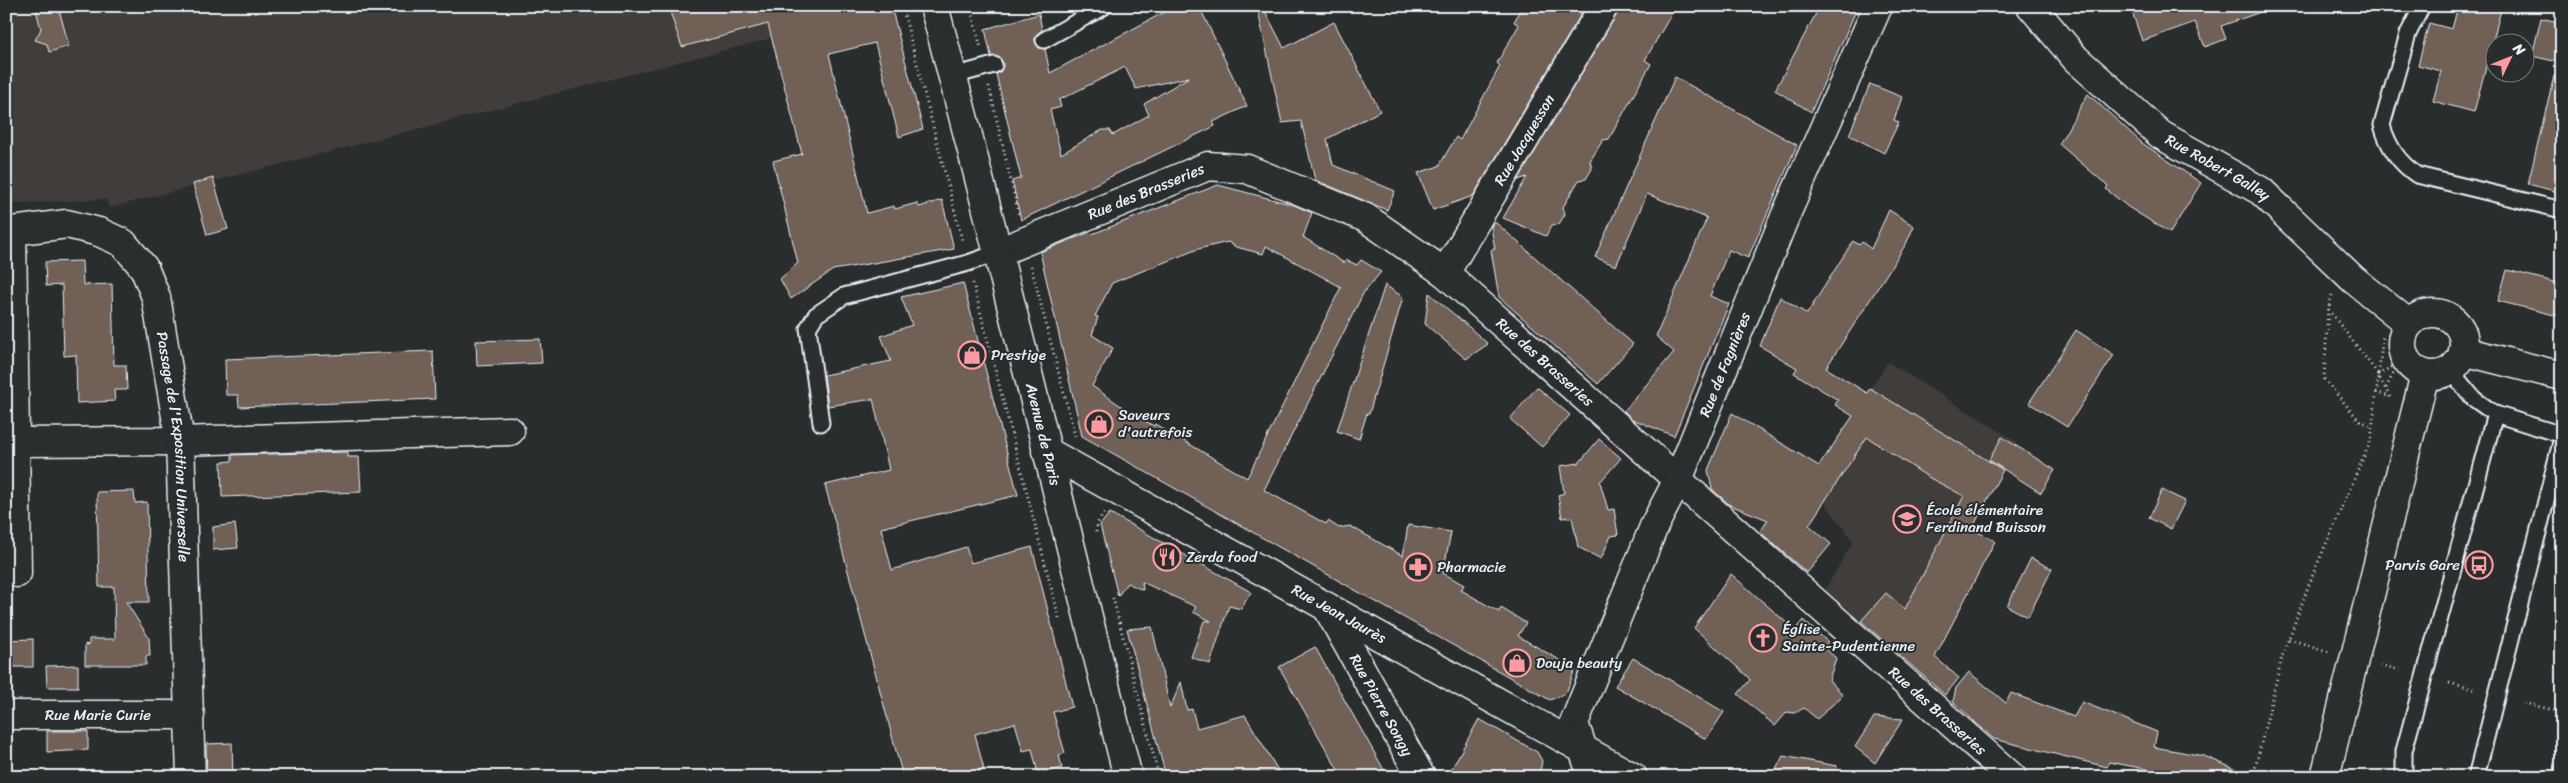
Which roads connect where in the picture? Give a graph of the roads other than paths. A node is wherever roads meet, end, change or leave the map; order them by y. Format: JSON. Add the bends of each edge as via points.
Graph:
{"nodes":[{"id":1,"x":934,"y":6,"type":"edge"},
{"id":2,"x":1105,"y":6,"type":"edge"},
{"id":3,"x":1604,"y":6,"type":"edge"},
{"id":4,"x":1878,"y":6,"type":"edge"},
{"id":5,"x":2031,"y":6,"type":"edge"},
{"id":6,"x":2422,"y":6,"type":"edge"},
{"id":7,"x":1044,"y":40,"type":"dead end"},
{"id":8,"x":990,"y":67,"type":"road end"},
{"id":9,"x":953,"y":76,"type":"junction"},
{"id":10,"x":2562,"y":210,"type":"edge"},
{"id":11,"x":999,"y":252,"type":"junction"},
{"id":12,"x":1445,"y":273,"type":"junction"},
{"id":13,"x":2396,"y":327,"type":"junction"},
{"id":14,"x":2446,"y":365,"type":"junction"},
{"id":15,"x":2562,"y":376,"type":"edge"},
{"id":16,"x":2495,"y":414,"type":"junction"},
{"id":17,"x":821,"y":423,"type":"dead end"},
{"id":18,"x":510,"y":431,"type":"dead end"},
{"id":19,"x":2562,"y":436,"type":"edge"},
{"id":20,"x":180,"y":441,"type":"junction"},
{"id":21,"x":16,"y":442,"type":"junction"},
{"id":22,"x":1046,"y":451,"type":"junction"},
{"id":23,"x":1678,"y":480,"type":"junction"},
{"id":24,"x":18,"y":573,"type":"dead end"},
{"id":25,"x":1327,"y":607,"type":"junction"},
{"id":26,"x":6,"y":715,"type":"edge"},
{"id":27,"x":190,"y":715,"type":"junction"},
{"id":28,"x":1583,"y":749,"type":"junction"},
{"id":29,"x":191,"y":777,"type":"edge"},
{"id":30,"x":1128,"y":777,"type":"edge"},
{"id":31,"x":1420,"y":777,"type":"edge"},
{"id":32,"x":1588,"y":777,"type":"edge"},
{"id":33,"x":1633,"y":777,"type":"edge"},
{"id":34,"x":2012,"y":777,"type":"edge"},
{"id":35,"x":2325,"y":777,"type":"edge"},
{"id":36,"x":2404,"y":777,"type":"edge"},
{"id":37,"x":2476,"y":777,"type":"edge"}],
"edges":[{"from":1,"to":9,"type":"street","name":"Avenue de Paris"},
{"from":2,"to":7,"type":"lane"},
{"from":3,"to":12,"type":"street","name":"Rue Jacquesson"},
{"from":4,"to":23,"type":"street","name":"Rue de Fagnières","via":[[1784,219]]},
{"from":5,"to":13,"type":"street","name":"Rue Robert Galley","via":[[2076,59],[2161,135],[2261,191],[2353,279]]},
{"from":6,"to":10,"type":"lane","via":[[2408,34],[2382,125],[2385,138],[2402,165],[2417,175]]},
{"from":8,"to":9,"type":"lane"},
{"from":9,"to":11,"type":"street","name":"Avenue de Paris"},
{"from":11,"to":12,"type":"street","name":"Rue des Brasseries","via":[[1208,166],[1247,169],[1366,218]]},
{"from":11,"to":17,"type":"lane","via":[[844,296],[816,315],[808,328]]},
{"from":11,"to":22,"type":"street","name":"Avenue de Paris"},
{"from":12,"to":23,"type":"street","name":"Rue des Brasseries"},
{"from":13,"to":14,"type":"street","via":[[2402,338],[2403,353],[2411,366]]},
{"from":13,"to":14,"type":"street","via":[[2433,312],[2457,324],[2463,336]]},
{"from":14,"to":15,"type":"street"},
{"from":14,"to":16,"type":"lane","via":[[2474,399]]},
{"from":14,"to":35,"type":"street"},
{"from":16,"to":19,"type":"lane"},
{"from":16,"to":36,"type":"lane","via":[[2404,750]]},
{"from":18,"to":20,"type":"street"},
{"from":19,"to":37,"type":"lane"},
{"from":20,"to":21,"type":"street"},
{"from":20,"to":21,"type":"street","name":"Passage de l'Exposition Universelle","via":[[156,297],[144,268],[123,243],[99,232],[67,224],[12,231]]},
{"from":20,"to":27,"type":"street","name":"Passage de l'Exposition Universelle"},
{"from":21,"to":24,"type":"street"},
{"from":22,"to":25,"type":"street","name":"Rue Jean Jaurès"},
{"from":22,"to":30,"type":"street","name":"Avenue de Paris"},
{"from":23,"to":28,"type":"street","name":"Rue de Fagnières","via":[[1654,524],[1574,723]]},
{"from":23,"to":34,"type":"street","name":"Rue des Brasseries"},
{"from":25,"to":28,"type":"street","name":"Rue Jean Jaurès"},
{"from":25,"to":31,"type":"street","name":"Rue Pierre Songy"},
{"from":26,"to":27,"type":"street","name":"Rue Marie Curie"},
{"from":27,"to":29,"type":"street","name":"Passage de l'Exposition Universelle"},
{"from":28,"to":32,"type":"street","via":[[1590,770]]},
{"from":28,"to":33,"type":"street","name":"Rue Jean Jaurès"}]}
